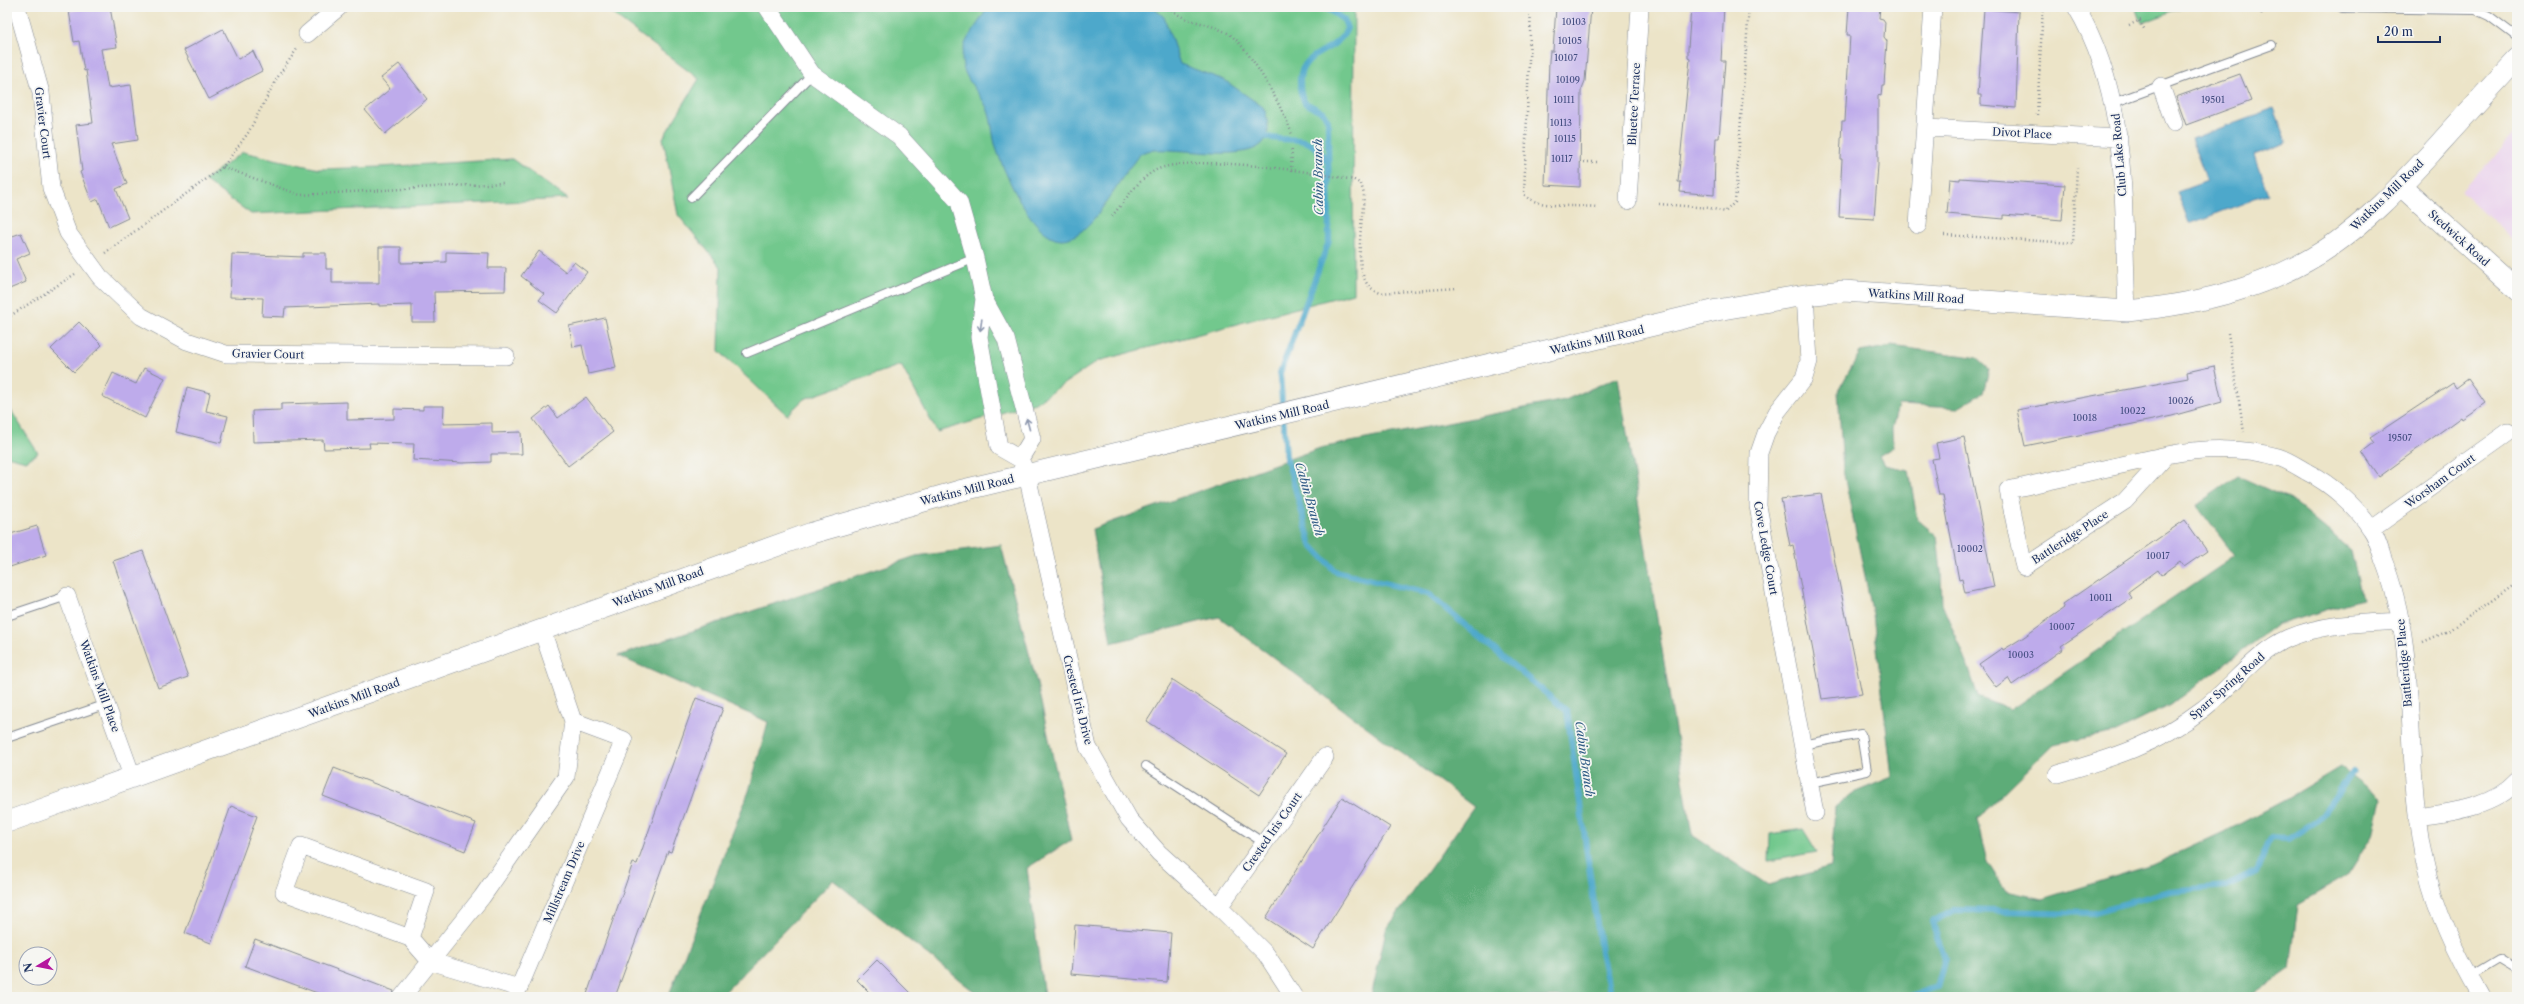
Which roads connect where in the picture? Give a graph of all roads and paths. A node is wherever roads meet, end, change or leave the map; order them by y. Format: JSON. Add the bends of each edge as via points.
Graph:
{"nodes":[{"id":1,"x":17,"y":7,"type":"edge"},
{"id":2,"x":338,"y":7,"type":"edge"},
{"id":3,"x":767,"y":7,"type":"edge"},
{"id":4,"x":1169,"y":7,"type":"edge"},
{"id":5,"x":1531,"y":7,"type":"edge"},
{"id":6,"x":1640,"y":7,"type":"edge"},
{"id":7,"x":1749,"y":7,"type":"edge"},
{"id":8,"x":1933,"y":7,"type":"edge"},
{"id":9,"x":2043,"y":7,"type":"edge"},
{"id":10,"x":2076,"y":7,"type":"edge"},
{"id":11,"x":2264,"y":7,"type":"edge"},
{"id":12,"x":2342,"y":8,"type":"dead end"},
{"id":13,"x":2456,"y":9,"type":"edge"},
{"id":14,"x":2261,"y":14,"type":"dead end"},
{"id":15,"x":2129,"y":25,"type":"dead end"},
{"id":16,"x":2146,"y":30,"type":"dead end"},
{"id":17,"x":307,"y":34,"type":"joint"},
{"id":18,"x":2517,"y":37,"type":"edge"},
{"id":19,"x":2272,"y":45,"type":"dead end"},
{"id":20,"x":2517,"y":59,"type":"edge"},
{"id":21,"x":812,"y":74,"type":"junction"},
{"id":22,"x":2161,"y":86,"type":"junction"},
{"id":23,"x":2113,"y":103,"type":"junction"},
{"id":24,"x":2174,"y":123,"type":"dead end"},
{"id":25,"x":1926,"y":128,"type":"junction"},
{"id":26,"x":2037,"y":134,"type":"junction"},
{"id":27,"x":1292,"y":135,"type":"dead end"},
{"id":28,"x":2119,"y":138,"type":"junction"},
{"id":29,"x":1292,"y":147,"type":"dead end"},
{"id":30,"x":1580,"y":162,"type":"dead end"},
{"id":31,"x":1599,"y":162,"type":"dead end"},
{"id":32,"x":223,"y":167,"type":"junction"},
{"id":33,"x":2078,"y":168,"type":"dead end"},
{"id":34,"x":1291,"y":171,"type":"junction"},
{"id":35,"x":503,"y":182,"type":"dead end"},
{"id":36,"x":2400,"y":185,"type":"junction"},
{"id":37,"x":691,"y":198,"type":"dead end"},
{"id":38,"x":1628,"y":201,"type":"dead end"},
{"id":39,"x":1659,"y":204,"type":"dead end"},
{"id":40,"x":1597,"y":207,"type":"dead end"},
{"id":41,"x":1112,"y":216,"type":"dead end"},
{"id":42,"x":1918,"y":225,"type":"dead end"},
{"id":43,"x":1944,"y":235,"type":"dead end"},
{"id":44,"x":975,"y":258,"type":"junction"},
{"id":45,"x":91,"y":264,"type":"junction"},
{"id":46,"x":1457,"y":288,"type":"dead end"},
{"id":47,"x":2517,"y":290,"type":"edge"},
{"id":48,"x":1805,"y":295,"type":"junction"},
{"id":49,"x":984,"y":300,"type":"junction"},
{"id":50,"x":2127,"y":311,"type":"junction"},
{"id":51,"x":7,"y":318,"type":"edge"},
{"id":52,"x":2228,"y":333,"type":"dead end"},
{"id":53,"x":747,"y":353,"type":"dead end"},
{"id":54,"x":506,"y":356,"type":"dead end"},
{"id":55,"x":2508,"y":432,"type":"dead end"},
{"id":56,"x":2247,"y":452,"type":"junction"},
{"id":57,"x":2167,"y":455,"type":"junction"},
{"id":58,"x":1024,"y":467,"type":"junction"},
{"id":59,"x":2372,"y":529,"type":"junction"},
{"id":60,"x":2517,"y":583,"type":"edge"},
{"id":61,"x":67,"y":596,"type":"joint"},
{"id":62,"x":7,"y":616,"type":"edge"},
{"id":63,"x":2402,"y":621,"type":"junction"},
{"id":64,"x":542,"y":630,"type":"junction"},
{"id":65,"x":2404,"y":650,"type":"junction"},
{"id":66,"x":107,"y":704,"type":"junction"},
{"id":67,"x":573,"y":721,"type":"junction"},
{"id":68,"x":7,"y":738,"type":"edge"},
{"id":69,"x":1802,"y":745,"type":"junction"},
{"id":70,"x":1325,"y":757,"type":"dead end"},
{"id":71,"x":1146,"y":766,"type":"dead end"},
{"id":72,"x":2057,"y":774,"type":"dead end"},
{"id":73,"x":132,"y":776,"type":"junction"},
{"id":74,"x":2517,"y":781,"type":"edge"},
{"id":75,"x":1809,"y":783,"type":"junction"},
{"id":76,"x":1815,"y":813,"type":"dead end"},
{"id":77,"x":2417,"y":817,"type":"junction"},
{"id":78,"x":7,"y":822,"type":"edge"},
{"id":79,"x":1264,"y":844,"type":"junction"},
{"id":80,"x":1220,"y":907,"type":"junction"},
{"id":81,"x":410,"y":938,"type":"junction"},
{"id":82,"x":430,"y":961,"type":"junction"},
{"id":83,"x":2517,"y":970,"type":"edge"},
{"id":84,"x":2469,"y":977,"type":"junction"},
{"id":85,"x":402,"y":997,"type":"edge"},
{"id":86,"x":1294,"y":997,"type":"edge"},
{"id":87,"x":2481,"y":997,"type":"edge"}],
"edges":[{"from":1,"to":45,"type":"street","name":"Gravier Court","via":[[41,94],[51,188],[68,233]]},
{"from":2,"to":17,"type":"street"},
{"from":3,"to":21,"type":"street"},
{"from":4,"to":27,"type":"path","via":[[1184,19],[1215,27],[1234,37],[1259,72]]},
{"from":5,"to":40,"type":"path","via":[[1524,194],[1533,201],[1544,204]]},
{"from":6,"to":38,"type":"street","name":"Bluetee Terrace"},
{"from":7,"to":39,"type":"path","via":[[1735,202],[1725,212],[1710,208]]},
{"from":8,"to":25,"type":"street"},
{"from":9,"to":26,"type":"path"},
{"from":10,"to":23,"type":"street","name":"Club Lake Road","via":[[2102,61]]},
{"from":11,"to":14,"type":"path"},
{"from":12,"to":13,"type":"lane"},
{"from":13,"to":18,"type":"lane","via":[[2482,12]]},
{"from":15,"to":16,"type":"path","via":[[2140,21]]},
{"from":17,"to":32,"type":"path","via":[[277,78],[248,133]]},
{"from":19,"to":22,"type":"lane"},
{"from":20,"to":36,"type":"street","name":"Watkins Mill Road"},
{"from":21,"to":37,"type":"lane"},
{"from":21,"to":44,"type":"street","via":[[899,136],[959,202]]},
{"from":22,"to":23,"type":"lane"},
{"from":22,"to":24,"type":"street"},
{"from":23,"to":28,"type":"street","name":"Club Lake Road"},
{"from":25,"to":26,"type":"street","name":"Divot Place"},
{"from":25,"to":42,"type":"street"},
{"from":26,"to":28,"type":"street","name":"Divot Place"},
{"from":28,"to":50,"type":"street","name":"Club Lake Road"},
{"from":29,"to":34,"type":"path"},
{"from":30,"to":31,"type":"path"},
{"from":32,"to":35,"type":"path","via":[[300,195]]},
{"from":32,"to":45,"type":"path"},
{"from":33,"to":43,"type":"path","via":[[2073,243]]},
{"from":34,"to":41,"type":"path","via":[[1227,164],[1165,167],[1145,178]]},
{"from":34,"to":46,"type":"path","via":[[1339,177],[1361,184],[1364,194],[1361,262],[1366,282],[1372,289],[1380,293]]},
{"from":36,"to":47,"type":"street","name":"Stedwick Road"},
{"from":36,"to":50,"type":"street","name":"Watkins Mill Road","via":[[2366,219],[2334,244],[2286,271],[2210,299],[2171,307]]},
{"from":44,"to":49,"type":"street"},
{"from":44,"to":53,"type":"lane"},
{"from":45,"to":51,"type":"path"},
{"from":45,"to":54,"type":"street","name":"Gravier Court","via":[[100,277],[141,316],[187,341],[226,354]]},
{"from":48,"to":50,"type":"street","name":"Watkins Mill Road","via":[[1844,291],[1877,292]]},
{"from":48,"to":58,"type":"street","name":"Watkins Mill Road","via":[[1717,310],[1231,426]]},
{"from":48,"to":69,"type":"street","name":"Cove Ledge Court","via":[[1809,361],[1804,378],[1777,412],[1766,433],[1759,453],[1757,473],[1758,506]]},
{"from":58,"to":49,"type":"street","one_way":true,"via":[[1032,439],[1006,339]]},
{"from":49,"to":58,"type":"street","one_way":true,"via":[[979,337],[999,447]]},
{"from":52,"to":56,"type":"path"},
{"from":55,"to":59,"type":"street","name":"Worsham Court"},
{"from":56,"to":57,"type":"street","name":"Battleridge Place","via":[[2187,451]]},
{"from":56,"to":59,"type":"street","name":"Battleridge Place","via":[[2279,457],[2317,477],[2346,501]]},
{"from":57,"to":57,"type":"street","name":"Battleridge Place","via":[[2008,490],[2024,567],[2125,501]]},
{"from":58,"to":64,"type":"street","name":"Watkins Mill Road","via":[[812,532]]},
{"from":58,"to":80,"type":"street","name":"Crested Iris Drive","via":[[1088,747],[1129,819],[1159,854]]},
{"from":59,"to":63,"type":"street","name":"Battleridge Place","via":[[2390,576]]},
{"from":60,"to":65,"type":"path","via":[[2448,631]]},
{"from":61,"to":62,"type":"lane"},
{"from":61,"to":66,"type":"street","name":"Watkins Mill Place"},
{"from":63,"to":65,"type":"street","name":"Battleridge Place"},
{"from":63,"to":72,"type":"street","name":"Sparr Spring Road","via":[[2317,629],[2288,639],[2262,656],[2204,708],[2170,732],[2118,757]]},
{"from":64,"to":67,"type":"street"},
{"from":64,"to":73,"type":"street","name":"Watkins Mill Road"},
{"from":65,"to":77,"type":"street","name":"Battleridge Place"},
{"from":66,"to":68,"type":"lane"},
{"from":66,"to":73,"type":"street","name":"Watkins Mill Place"},
{"from":67,"to":82,"type":"street","via":[[566,777],[454,935]]},
{"from":67,"to":82,"type":"street","name":"Millstream Drive","via":[[624,740],[519,988]]},
{"from":69,"to":75,"type":"street","name":"Cove Ledge Court"},
{"from":69,"to":75,"type":"lane","via":[[1861,734],[1867,771]]},
{"from":70,"to":79,"type":"street","name":"Crested Iris Court"},
{"from":71,"to":79,"type":"lane"},
{"from":73,"to":78,"type":"street","name":"Watkins Mill Road"},
{"from":74,"to":77,"type":"street","via":[[2507,791],[2483,803]]},
{"from":75,"to":76,"type":"street","name":"Cove Ledge Court"},
{"from":77,"to":84,"type":"street","name":"Battleridge Place","via":[[2426,868],[2441,918]]},
{"from":79,"to":80,"type":"street","name":"Crested Iris Court"},
{"from":80,"to":86,"type":"street","name":"Crested Iris Drive","via":[[1266,954]]},
{"from":81,"to":81,"type":"street","via":[[284,892],[302,846],[426,890]]},
{"from":81,"to":82,"type":"street"},
{"from":82,"to":85,"type":"street"},
{"from":83,"to":84,"type":"lane","via":[[2499,959]]},
{"from":84,"to":87,"type":"street","name":"Battleridge Place"}]}
